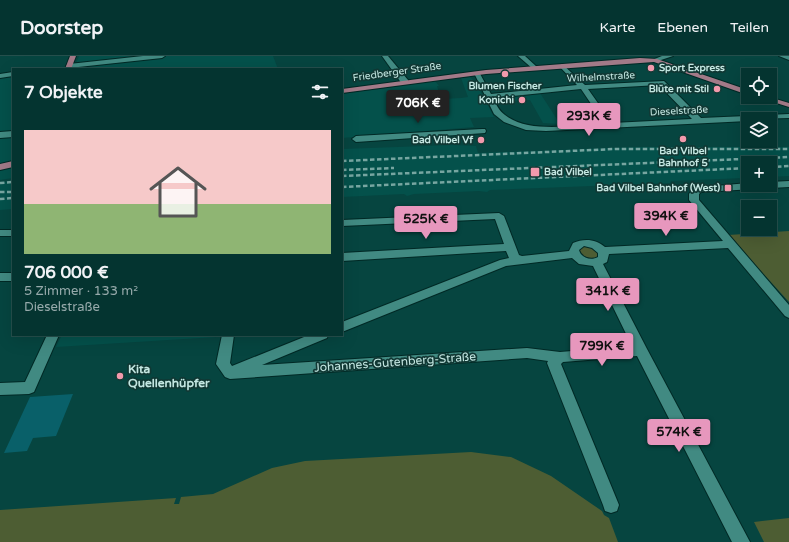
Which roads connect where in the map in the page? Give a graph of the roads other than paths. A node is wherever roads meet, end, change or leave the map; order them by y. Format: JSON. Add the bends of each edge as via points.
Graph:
{"nodes":[{"id":1,"x":73,"y":56,"type":"edge"},
{"id":2,"x":162,"y":56,"type":"edge"},
{"id":3,"x":385,"y":56,"type":"edge"},
{"id":4,"x":521,"y":56,"type":"edge"},
{"id":5,"x":670,"y":56,"type":"edge"},
{"id":6,"x":782,"y":56,"type":"edge"},
{"id":7,"x":789,"y":58,"type":"edge"},
{"id":8,"x":655,"y":60,"type":"junction"},
{"id":9,"x":562,"y":66,"type":"junction"},
{"id":10,"x":67,"y":68,"type":"edge"},
{"id":11,"x":535,"y":68,"type":"junction"},
{"id":12,"x":477,"y":73,"type":"junction"},
{"id":13,"x":12,"y":74,"type":"edge"},
{"id":14,"x":0,"y":76,"type":"edge"},
{"id":15,"x":405,"y":82,"type":"junction"},
{"id":16,"x":583,"y":87,"type":"junction"},
{"id":17,"x":741,"y":90,"type":"edge"},
{"id":18,"x":343,"y":91,"type":"edge"},
{"id":19,"x":489,"y":96,"type":"junction"},
{"id":20,"x":777,"y":100,"type":"edge"},
{"id":21,"x":777,"y":100,"type":"edge"},
{"id":22,"x":789,"y":103,"type":"edge"},
{"id":23,"x":789,"y":116,"type":"edge"},
{"id":24,"x":699,"y":121,"type":"junction"},
{"id":25,"x":610,"y":126,"type":"junction"},
{"id":26,"x":482,"y":131,"type":"dead end"},
{"id":27,"x":12,"y":134,"type":"edge"},
{"id":28,"x":0,"y":136,"type":"edge"},
{"id":29,"x":356,"y":139,"type":"dead end"},
{"id":30,"x":12,"y":164,"type":"edge"},
{"id":31,"x":0,"y":167,"type":"edge"},
{"id":32,"x":789,"y":184,"type":"edge"},
{"id":33,"x":343,"y":223,"type":"edge"},
{"id":34,"x":0,"y":233,"type":"edge"},
{"id":35,"x":12,"y":233,"type":"edge"},
{"id":36,"x":730,"y":244,"type":"junction"},
{"id":37,"x":510,"y":246,"type":"junction"},
{"id":38,"x":603,"y":251,"type":"junction"},
{"id":39,"x":575,"y":254,"type":"junction"},
{"id":40,"x":343,"y":256,"type":"edge"},
{"id":41,"x":522,"y":260,"type":"junction"},
{"id":42,"x":597,"y":263,"type":"junction"},
{"id":43,"x":0,"y":277,"type":"edge"},
{"id":44,"x":12,"y":277,"type":"edge"},
{"id":45,"x":789,"y":313,"type":"edge"},
{"id":46,"x":343,"y":327,"type":"edge"},
{"id":47,"x":53,"y":336,"type":"edge"},
{"id":48,"x":228,"y":336,"type":"edge"},
{"id":49,"x":319,"y":336,"type":"edge"},
{"id":50,"x":641,"y":351,"type":"junction"},
{"id":51,"x":557,"y":360,"type":"junction"},
{"id":52,"x":230,"y":373,"type":"junction"},
{"id":53,"x":0,"y":390,"type":"edge"},
{"id":54,"x":611,"y":505,"type":"dead end"},
{"id":55,"x":741,"y":542,"type":"edge"}],
"edges":[{"from":1,"to":10,"type":"main road"},
{"from":2,"to":10,"type":"street"},
{"from":3,"to":15,"type":"street"},
{"from":4,"to":11,"type":"street"},
{"from":5,"to":8,"type":"street","name":"Friedberger Straße"},
{"from":6,"to":7,"type":"street"},
{"from":8,"to":9,"type":"main road","name":"Friedberger Straße"},
{"from":8,"to":17,"type":"main road"},
{"from":9,"to":11,"type":"main road","name":"Friedberger Straße"},
{"from":9,"to":16,"type":"street"},
{"from":11,"to":12,"type":"main road","name":"Friedberger Straße"},
{"from":12,"to":15,"type":"main road","name":"Friedberger Straße"},
{"from":12,"to":19,"type":"street","name":"Dieselstraße"},
{"from":13,"to":14,"type":"street"},
{"from":15,"to":18,"type":"main road","name":"Friedberger Straße"},
{"from":16,"to":19,"type":"street","name":"Wilhelmstraße"},
{"from":16,"to":24,"type":"street","name":"Wilhelmstraße","via":[[661,84]]},
{"from":16,"to":25,"type":"street"},
{"from":19,"to":25,"type":"street","name":"Dieselstraße","via":[[498,113],[514,124],[526,128]]},
{"from":20,"to":22,"type":"main road"},
{"from":21,"to":22,"type":"main road"},
{"from":23,"to":24,"type":"street","name":"Dieselstraße"},
{"from":24,"to":25,"type":"street","name":"Dieselstraße"},
{"from":26,"to":29,"type":"street"},
{"from":27,"to":28,"type":"street"},
{"from":30,"to":31,"type":"main road"},
{"from":32,"to":36,"type":"street","via":[[696,190],[695,204]]},
{"from":33,"to":37,"type":"street","via":[[499,216]]},
{"from":34,"to":35,"type":"street"},
{"from":36,"to":38,"type":"street"},
{"from":36,"to":45,"type":"street"},
{"from":37,"to":40,"type":"street"},
{"from":37,"to":41,"type":"street","via":[[514,257]]},
{"from":38,"to":39,"type":"street","via":[[594,245],[581,244],[573,250]]},
{"from":38,"to":42,"type":"street","via":[[603,259]]},
{"from":39,"to":41,"type":"street"},
{"from":39,"to":42,"type":"street","via":[[584,261]]},
{"from":41,"to":46,"type":"street","via":[[504,263]]},
{"from":42,"to":50,"type":"street"},
{"from":43,"to":44,"type":"street"},
{"from":47,"to":53,"type":"street","via":[[29,388]]},
{"from":48,"to":52,"type":"street","via":[[223,364]]},
{"from":49,"to":52,"type":"street"},
{"from":50,"to":51,"type":"street","name":"Johannes-Gutenberg-Straße"},
{"from":50,"to":55,"type":"street"},
{"from":51,"to":52,"type":"street","name":"Johannes-Gutenberg-Straße","via":[[527,353]]},
{"from":51,"to":54,"type":"street"}]}
